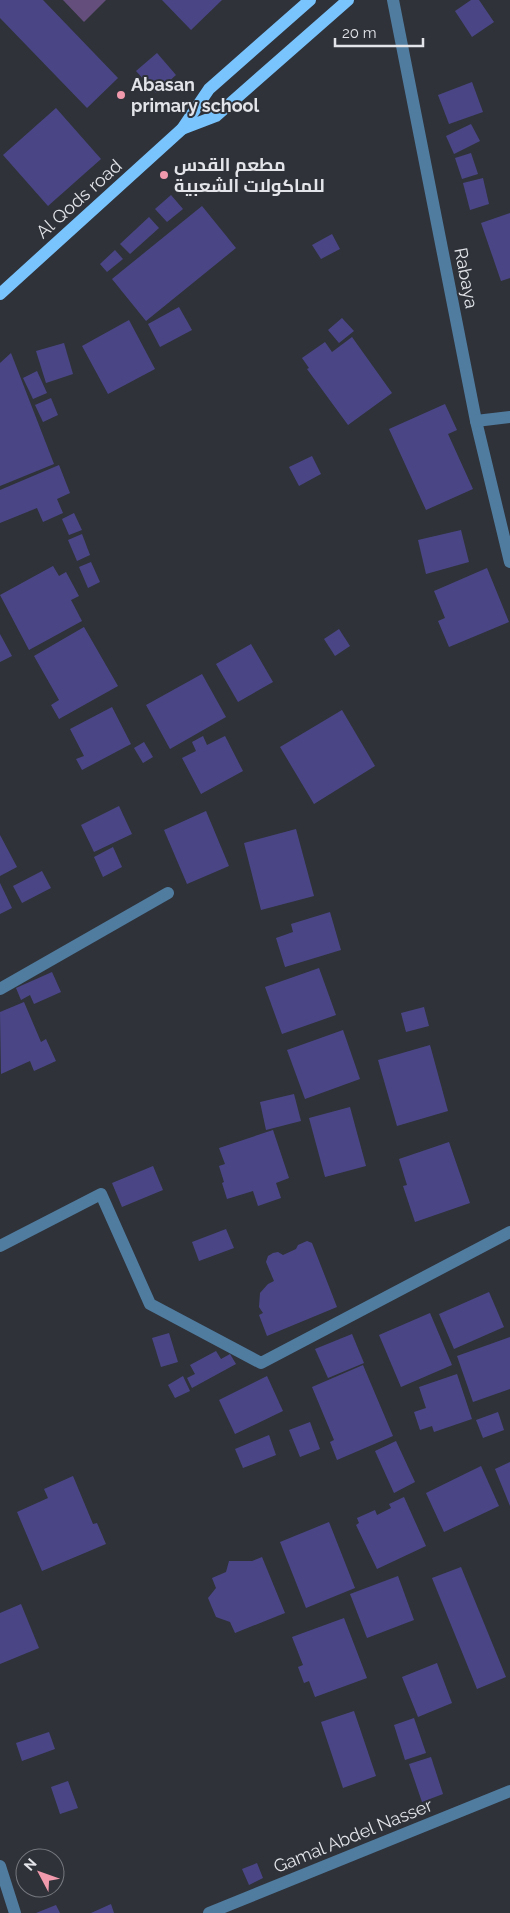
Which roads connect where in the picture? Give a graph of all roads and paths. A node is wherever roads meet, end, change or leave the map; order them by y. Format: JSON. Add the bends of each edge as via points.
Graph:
{"nodes":[{"id":1,"x":310,"y":0,"type":"edge"},
{"id":2,"x":348,"y":0,"type":"edge"},
{"id":3,"x":393,"y":0,"type":"edge"},
{"id":4,"x":182,"y":129,"type":"junction"},
{"id":5,"x":0,"y":294,"type":"edge"},
{"id":6,"x":510,"y":417,"type":"edge"},
{"id":7,"x":476,"y":421,"type":"junction"},
{"id":8,"x":510,"y":562,"type":"edge"},
{"id":9,"x":168,"y":893,"type":"dead end"},
{"id":10,"x":0,"y":989,"type":"edge"},
{"id":11,"x":510,"y":1232,"type":"edge"},
{"id":12,"x":0,"y":1246,"type":"edge"},
{"id":13,"x":510,"y":1790,"type":"edge"},
{"id":14,"x":0,"y":1866,"type":"edge"},
{"id":15,"x":15,"y":1913,"type":"edge"},
{"id":16,"x":209,"y":1913,"type":"edge"}],
"edges":[{"from":1,"to":4,"type":"main road","via":[[209,89]]},
{"from":2,"to":4,"type":"main road","via":[[216,116]]},
{"from":3,"to":7,"type":"street","name":"Rabaya"},
{"from":4,"to":5,"type":"main road","name":"Al Qods road"},
{"from":6,"to":7,"type":"street"},
{"from":7,"to":8,"type":"street","name":"Rabaya"},
{"from":9,"to":10,"type":"street"},
{"from":11,"to":12,"type":"street","via":[[261,1363],[150,1304],[101,1194]]},
{"from":13,"to":16,"type":"street","name":"Gamal Abdel Nasser"},
{"from":14,"to":15,"type":"street"}]}
